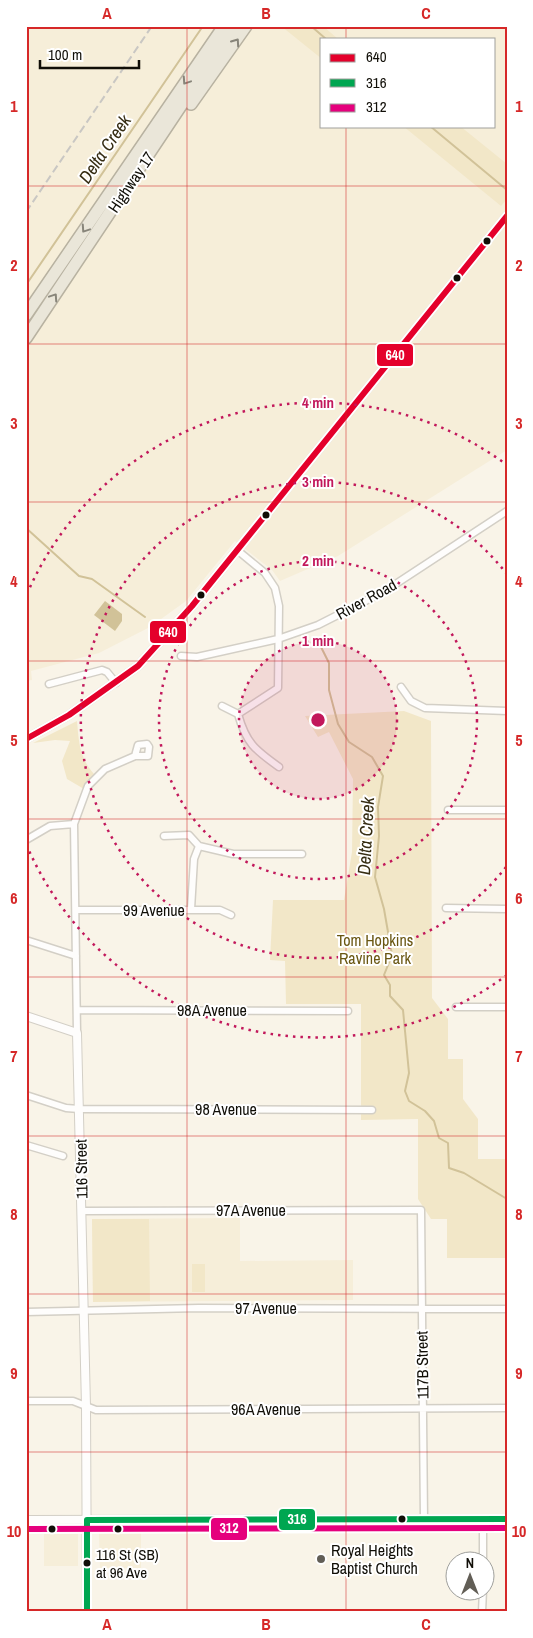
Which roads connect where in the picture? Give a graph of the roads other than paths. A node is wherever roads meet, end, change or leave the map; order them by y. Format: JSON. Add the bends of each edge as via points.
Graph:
{"nodes":[{"id":1,"x":224,"y":26,"type":"edge"},
{"id":2,"x":234,"y":26,"type":"edge"},
{"id":3,"x":246,"y":26,"type":"edge"},
{"id":4,"x":143,"y":164,"type":"junction"},
{"id":5,"x":507,"y":216,"type":"edge"},
{"id":6,"x":26,"y":315,"type":"edge"},
{"id":7,"x":26,"y":338,"type":"edge"},
{"id":8,"x":507,"y":511,"type":"edge"},
{"id":9,"x":237,"y":550,"type":"junction"},
{"id":10,"x":278,"y":639,"type":"junction"},
{"id":11,"x":181,"y":656,"type":"dead end"},
{"id":12,"x":116,"y":683,"type":"junction"},
{"id":13,"x":48,"y":684,"type":"dead end"},
{"id":14,"x":401,"y":687,"type":"dead end"},
{"id":15,"x":222,"y":706,"type":"dead end"},
{"id":16,"x":507,"y":711,"type":"edge"},
{"id":17,"x":238,"y":714,"type":"junction"},
{"id":18,"x":26,"y":738,"type":"edge"},
{"id":19,"x":135,"y":756,"type":"dead end"},
{"id":20,"x":279,"y":767,"type":"dead end"},
{"id":21,"x":448,"y":810,"type":"dead end"},
{"id":22,"x":507,"y":810,"type":"edge"},
{"id":23,"x":74,"y":824,"type":"junction"},
{"id":24,"x":164,"y":836,"type":"dead end"},
{"id":25,"x":26,"y":840,"type":"edge"},
{"id":26,"x":199,"y":846,"type":"junction"},
{"id":27,"x":302,"y":854,"type":"dead end"},
{"id":28,"x":446,"y":908,"type":"dead end"},
{"id":29,"x":191,"y":909,"type":"junction"},
{"id":30,"x":507,"y":909,"type":"edge"},
{"id":31,"x":76,"y":910,"type":"junction"},
{"id":32,"x":231,"y":915,"type":"dead end"},
{"id":33,"x":26,"y":940,"type":"edge"},
{"id":34,"x":76,"y":956,"type":"junction"},
{"id":35,"x":456,"y":1007,"type":"dead end"},
{"id":36,"x":507,"y":1007,"type":"edge"},
{"id":37,"x":76,"y":1010,"type":"junction"},
{"id":38,"x":348,"y":1011,"type":"dead end"},
{"id":39,"x":26,"y":1016,"type":"edge"},
{"id":40,"x":77,"y":1033,"type":"junction"},
{"id":41,"x":26,"y":1095,"type":"edge"},
{"id":42,"x":79,"y":1109,"type":"junction"},
{"id":43,"x":372,"y":1110,"type":"dead end"},
{"id":44,"x":26,"y":1145,"type":"edge"},
{"id":45,"x":63,"y":1156,"type":"dead end"},
{"id":46,"x":421,"y":1210,"type":"joint"},
{"id":47,"x":82,"y":1211,"type":"junction"},
{"id":48,"x":421,"y":1308,"type":"junction"},
{"id":49,"x":507,"y":1309,"type":"edge"},
{"id":50,"x":83,"y":1310,"type":"junction"},
{"id":51,"x":26,"y":1312,"type":"edge"},
{"id":52,"x":26,"y":1401,"type":"edge"},
{"id":53,"x":86,"y":1406,"type":"junction"},
{"id":54,"x":507,"y":1408,"type":"edge"},
{"id":55,"x":423,"y":1409,"type":"junction"},
{"id":56,"x":483,"y":1519,"type":"junction"},
{"id":57,"x":507,"y":1519,"type":"edge"},
{"id":58,"x":26,"y":1520,"type":"edge"},
{"id":59,"x":87,"y":1520,"type":"junction"},
{"id":60,"x":424,"y":1520,"type":"junction"},
{"id":61,"x":483,"y":1550,"type":"edge"},
{"id":62,"x":87,"y":1612,"type":"edge"}],
"edges":[{"from":1,"to":6,"type":"highway","name":"Highway 17","one_way":true},
{"from":2,"to":4,"type":"highway","name":"Highway 17"},
{"from":4,"to":3,"type":"highway","one_way":true,"via":[[208,82]]},
{"from":7,"to":4,"type":"highway","name":"Highway 17","one_way":true},
{"from":5,"to":9,"type":"street"},
{"from":8,"to":10,"type":"street","name":"River Road","via":[[385,590],[318,625]]},
{"from":9,"to":10,"type":"street","via":[[265,573],[275,588],[279,606]]},
{"from":9,"to":12,"type":"street","via":[[138,666]]},
{"from":10,"to":11,"type":"street","name":"River Road","via":[[197,657]]},
{"from":10,"to":17,"type":"street","via":[[278,688]]},
{"from":12,"to":13,"type":"street","via":[[102,670]]},
{"from":12,"to":18,"type":"street","via":[[69,715]]},
{"from":14,"to":16,"type":"street","via":[[411,701],[425,708]]},
{"from":15,"to":17,"type":"street"},
{"from":17,"to":20,"type":"street","via":[[244,735],[256,752]]},
{"from":19,"to":23,"type":"street","name":"116 Street","via":[[106,769],[88,786]]},
{"from":21,"to":22,"type":"street"},
{"from":23,"to":25,"type":"street","via":[[50,826]]},
{"from":23,"to":31,"type":"street","name":"116 Street"},
{"from":24,"to":26,"type":"street","via":[[189,835]]},
{"from":26,"to":27,"type":"street","via":[[233,854]]},
{"from":26,"to":29,"type":"street","via":[[194,858]]},
{"from":28,"to":30,"type":"street"},
{"from":29,"to":31,"type":"street","name":"99 Avenue"},
{"from":29,"to":32,"type":"street","name":"99 Avenue","via":[[220,910]]},
{"from":31,"to":34,"type":"street","name":"116 Street"},
{"from":33,"to":34,"type":"street"},
{"from":34,"to":37,"type":"street","name":"116 Street"},
{"from":35,"to":36,"type":"street"},
{"from":37,"to":38,"type":"street","name":"98A Avenue"},
{"from":37,"to":40,"type":"street","name":"116 Street"},
{"from":39,"to":40,"type":"street"},
{"from":40,"to":42,"type":"street","name":"116 Street"},
{"from":41,"to":42,"type":"street","name":"98 Avenue"},
{"from":42,"to":43,"type":"street","name":"98 Avenue"},
{"from":42,"to":47,"type":"street","name":"116 Street"},
{"from":44,"to":45,"type":"street"},
{"from":46,"to":47,"type":"street","name":"97A Avenue"},
{"from":46,"to":48,"type":"street","name":"117B Street"},
{"from":47,"to":50,"type":"street","name":"116 Street"},
{"from":48,"to":49,"type":"street","name":"97 Avenue"},
{"from":48,"to":50,"type":"street","name":"97 Avenue"},
{"from":48,"to":55,"type":"street","name":"117B Street"},
{"from":50,"to":51,"type":"street","name":"97 Avenue"},
{"from":50,"to":53,"type":"street","name":"116 Street"},
{"from":52,"to":53,"type":"street","name":"96A Avenue","via":[[73,1401]]},
{"from":53,"to":55,"type":"street","name":"96A Avenue","via":[[96,1410]]},
{"from":53,"to":59,"type":"street","name":"116 Street"},
{"from":54,"to":55,"type":"street","name":"96A Avenue"},
{"from":55,"to":60,"type":"street","name":"117B Street"},
{"from":56,"to":57,"type":"street"},
{"from":56,"to":60,"type":"street"},
{"from":56,"to":61,"type":"street"},
{"from":58,"to":59,"type":"street"},
{"from":59,"to":60,"type":"street"},
{"from":59,"to":62,"type":"street","name":"116 Street"}]}
